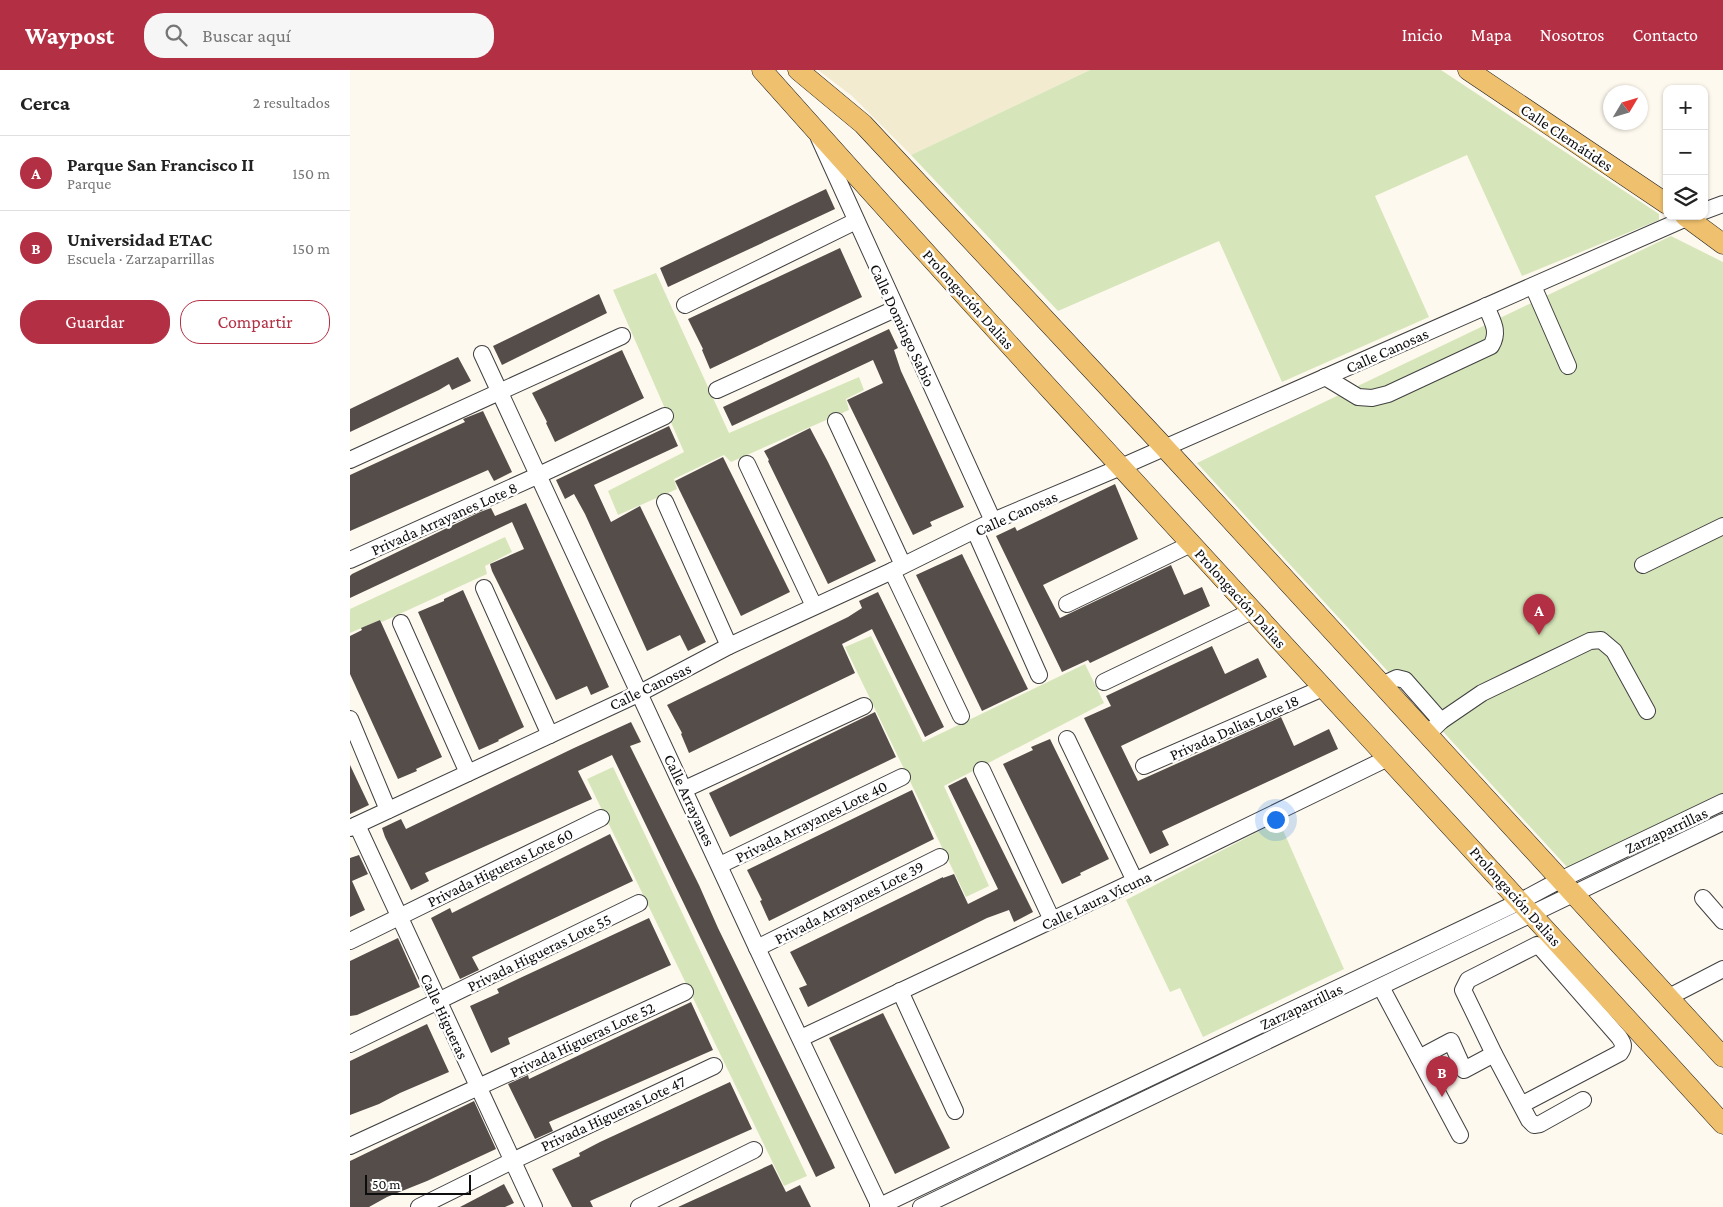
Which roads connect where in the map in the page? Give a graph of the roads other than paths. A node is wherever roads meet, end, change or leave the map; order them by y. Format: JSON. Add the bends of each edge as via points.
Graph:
{"nodes":[{"id":1,"x":762,"y":70,"type":"edge"},
{"id":2,"x":798,"y":70,"type":"edge"},
{"id":3,"x":1468,"y":70,"type":"edge"},
{"id":4,"x":815,"y":129,"type":"junction"},
{"id":5,"x":1663,"y":201,"type":"edge"},
{"id":6,"x":1723,"y":204,"type":"edge"},
{"id":7,"x":1708,"y":209,"type":"edge"},
{"id":8,"x":1681,"y":220,"type":"edge"},
{"id":9,"x":1697,"y":220,"type":"edge"},
{"id":10,"x":856,"y":221,"type":"junction"},
{"id":11,"x":1723,"y":244,"type":"edge"},
{"id":12,"x":1533,"y":286,"type":"junction"},
{"id":13,"x":685,"y":305,"type":"dead end"},
{"id":14,"x":1486,"y":306,"type":"junction"},
{"id":15,"x":895,"y":309,"type":"junction"},
{"id":16,"x":622,"y":336,"type":"dead end"},
{"id":17,"x":482,"y":354,"type":"dead end"},
{"id":18,"x":1568,"y":366,"type":"dead end"},
{"id":19,"x":1325,"y":377,"type":"junction"},
{"id":20,"x":717,"y":390,"type":"dead end"},
{"id":21,"x":500,"y":391,"type":"junction"},
{"id":22,"x":664,"y":416,"type":"dead end"},
{"id":23,"x":836,"y":421,"type":"dead end"},
{"id":24,"x":1165,"y":448,"type":"junction"},
{"id":25,"x":350,"y":460,"type":"edge"},
{"id":26,"x":747,"y":464,"type":"dead end"},
{"id":27,"x":1121,"y":467,"type":"junction"},
{"id":28,"x":539,"y":476,"type":"junction"},
{"id":29,"x":665,"y":502,"type":"dead end"},
{"id":30,"x":993,"y":521,"type":"junction"},
{"id":31,"x":1723,"y":526,"type":"edge"},
{"id":32,"x":975,"y":531,"type":"junction"},
{"id":33,"x":1191,"y":544,"type":"junction"},
{"id":34,"x":350,"y":560,"type":"edge"},
{"id":35,"x":1643,"y":565,"type":"dead end"},
{"id":36,"x":897,"y":568,"type":"junction"},
{"id":37,"x":484,"y":588,"type":"dead end"},
{"id":38,"x":1066,"y":604,"type":"dead end"},
{"id":39,"x":814,"y":606,"type":"junction"},
{"id":40,"x":1252,"y":610,"type":"junction"},
{"id":41,"x":401,"y":623,"type":"dead end"},
{"id":42,"x":729,"y":646,"type":"junction"},
{"id":43,"x":1039,"y":675,"type":"dead end"},
{"id":44,"x":1104,"y":682,"type":"dead end"},
{"id":45,"x":1382,"y":685,"type":"junction"},
{"id":46,"x":1323,"y":688,"type":"junction"},
{"id":47,"x":640,"y":692,"type":"junction"},
{"id":48,"x":864,"y":706,"type":"dead end"},
{"id":49,"x":1647,"y":711,"type":"dead end"},
{"id":50,"x":961,"y":716,"type":"dead end"},
{"id":51,"x":350,"y":720,"type":"edge"},
{"id":52,"x":1441,"y":721,"type":"junction"},
{"id":53,"x":550,"y":735,"type":"junction"},
{"id":54,"x":1427,"y":735,"type":"junction"},
{"id":55,"x":1067,"y":739,"type":"dead end"},
{"id":56,"x":1388,"y":758,"type":"junction"},
{"id":57,"x":1144,"y":766,"type":"dead end"},
{"id":58,"x":982,"y":770,"type":"dead end"},
{"id":59,"x":468,"y":773,"type":"junction"},
{"id":60,"x":902,"y":777,"type":"dead end"},
{"id":61,"x":685,"y":789,"type":"junction"},
{"id":62,"x":1723,"y":802,"type":"edge"},
{"id":63,"x":388,"y":810,"type":"junction"},
{"id":64,"x":601,"y":818,"type":"dead end"},
{"id":65,"x":1723,"y":822,"type":"edge"},
{"id":66,"x":353,"y":827,"type":"edge"},
{"id":67,"x":940,"y":857,"type":"dead end"},
{"id":68,"x":720,"y":866,"type":"junction"},
{"id":69,"x":1560,"y":880,"type":"junction"},
{"id":70,"x":1135,"y":881,"type":"junction"},
{"id":71,"x":1574,"y":895,"type":"junction"},
{"id":72,"x":1703,"y":898,"type":"dead end"},
{"id":73,"x":639,"y":903,"type":"dead end"},
{"id":74,"x":1526,"y":908,"type":"junction"},
{"id":75,"x":399,"y":917,"type":"junction"},
{"id":76,"x":1052,"y":920,"type":"junction"},
{"id":77,"x":1723,"y":921,"type":"edge"},
{"id":78,"x":350,"y":941,"type":"edge"},
{"id":79,"x":757,"y":948,"type":"junction"},
{"id":80,"x":1723,"y":969,"type":"edge"},
{"id":81,"x":1381,"y":987,"type":"junction"},
{"id":82,"x":900,"y":991,"type":"junction"},
{"id":83,"x":685,"y":992,"type":"dead end"},
{"id":84,"x":1669,"y":997,"type":"junction"},
{"id":85,"x":439,"y":1002,"type":"junction"},
{"id":86,"x":801,"y":1038,"type":"junction"},
{"id":87,"x":350,"y":1044,"type":"edge"},
{"id":88,"x":1494,"y":1054,"type":"junction"},
{"id":89,"x":1723,"y":1057,"type":"edge"},
{"id":90,"x":1419,"y":1058,"type":"junction"},
{"id":91,"x":714,"y":1066,"type":"dead end"},
{"id":92,"x":478,"y":1087,"type":"junction"},
{"id":93,"x":1583,"y":1100,"type":"dead end"},
{"id":94,"x":1521,"y":1105,"type":"junction"},
{"id":95,"x":955,"y":1111,"type":"dead end"},
{"id":96,"x":1723,"y":1124,"type":"edge"},
{"id":97,"x":1460,"y":1135,"type":"dead end"},
{"id":98,"x":350,"y":1146,"type":"edge"},
{"id":99,"x":754,"y":1150,"type":"dead end"},
{"id":100,"x":512,"y":1161,"type":"junction"},
{"id":101,"x":419,"y":1207,"type":"edge"},
{"id":102,"x":534,"y":1207,"type":"edge"},
{"id":103,"x":639,"y":1207,"type":"edge"},
{"id":104,"x":879,"y":1207,"type":"edge"},
{"id":105,"x":921,"y":1207,"type":"edge"}],
"edges":[{"from":1,"to":4,"type":"main road","name":"Prolongación Dalias"},
{"from":2,"to":24,"type":"main road","via":[[863,124]]},
{"from":3,"to":5,"type":"main road","name":"Calle Clemátides"},
{"from":4,"to":10,"type":"street","name":"Calle Domingo Sabio"},
{"from":4,"to":27,"type":"main road","name":"Prolongación Dalias"},
{"from":6,"to":7,"type":"street","name":"Calle Canosas"},
{"from":8,"to":12,"type":"street","name":"Calle Canosas"},
{"from":9,"to":11,"type":"main road"},
{"from":10,"to":13,"type":"street"},
{"from":10,"to":15,"type":"street","name":"Calle Domingo Sabio"},
{"from":12,"to":14,"type":"street","name":"Calle Canosas"},
{"from":12,"to":18,"type":"street"},
{"from":14,"to":19,"type":"street","name":"Calle Canosas"},
{"from":14,"to":19,"type":"street","via":[[1496,338],[1491,346],[1388,394],[1372,398],[1358,396]]},
{"from":15,"to":20,"type":"street"},
{"from":15,"to":30,"type":"street","name":"Calle Domingo Sabio"},
{"from":16,"to":21,"type":"street"},
{"from":17,"to":21,"type":"street","name":"Calle Arrayanes"},
{"from":19,"to":24,"type":"street","name":"Calle Canosas"},
{"from":21,"to":25,"type":"street"},
{"from":21,"to":28,"type":"street","name":"Calle Arrayanes"},
{"from":22,"to":28,"type":"street","name":"Privada Arrayanes Lote 8"},
{"from":23,"to":36,"type":"street"},
{"from":24,"to":27,"type":"street","name":"Calle Canosas"},
{"from":24,"to":45,"type":"main road"},
{"from":26,"to":39,"type":"street"},
{"from":27,"to":30,"type":"street","name":"Calle Canosas"},
{"from":27,"to":33,"type":"main road","name":"Prolongación Dalias"},
{"from":28,"to":34,"type":"street","name":"Privada Arrayanes Lote 8"},
{"from":28,"to":47,"type":"street","name":"Calle Arrayanes"},
{"from":29,"to":42,"type":"street"},
{"from":30,"to":32,"type":"street","name":"Calle Canosas"},
{"from":31,"to":35,"type":"street"},
{"from":32,"to":36,"type":"street","name":"Calle Canosas"},
{"from":32,"to":43,"type":"street"},
{"from":33,"to":38,"type":"street"},
{"from":33,"to":40,"type":"main road","name":"Prolongación Dalias"},
{"from":36,"to":39,"type":"street","name":"Calle Canosas"},
{"from":36,"to":50,"type":"street"},
{"from":37,"to":53,"type":"street"},
{"from":39,"to":42,"type":"street","name":"Calle Canosas"},
{"from":40,"to":44,"type":"street"},
{"from":40,"to":46,"type":"main road","name":"Prolongación Dalias"},
{"from":41,"to":59,"type":"street"},
{"from":42,"to":47,"type":"street","name":"Calle Canosas"},
{"from":45,"to":52,"type":"street","via":[[1397,678],[1405,680]]},
{"from":45,"to":54,"type":"main road"},
{"from":46,"to":56,"type":"main road","name":"Prolongación Dalias"},
{"from":46,"to":57,"type":"street","name":"Privada Dalias Lote 18"},
{"from":47,"to":53,"type":"street","name":"Calle Canosas"},
{"from":47,"to":61,"type":"street","name":"Calle Arrayanes"},
{"from":48,"to":61,"type":"street"},
{"from":49,"to":52,"type":"street","via":[[1614,651],[1601,640],[1590,641],[1517,675],[1482,693]]},
{"from":51,"to":63,"type":"street"},
{"from":52,"to":54,"type":"street"},
{"from":53,"to":59,"type":"street","name":"Calle Canosas"},
{"from":54,"to":69,"type":"main road"},
{"from":55,"to":70,"type":"street"},
{"from":56,"to":70,"type":"street","name":"Calle Laura Vicuna"},
{"from":56,"to":74,"type":"main road","name":"Prolongación Dalias"},
{"from":58,"to":76,"type":"street"},
{"from":59,"to":63,"type":"street","name":"Calle Canosas"},
{"from":60,"to":68,"type":"street","name":"Privada Arrayanes Lote 40"},
{"from":61,"to":68,"type":"street","name":"Calle Arrayanes"},
{"from":62,"to":69,"type":"street","name":"Zarzaparrillas"},
{"from":63,"to":66,"type":"street","name":"Calle Canosas"},
{"from":64,"to":75,"type":"street","name":"Privada Higueras Lote 60"},
{"from":65,"to":71,"type":"street","name":"Zarzaparrillas"},
{"from":66,"to":75,"type":"street","name":"Calle Higueras"},
{"from":67,"to":79,"type":"street","name":"Privada Arrayanes Lote 39"},
{"from":68,"to":79,"type":"street","name":"Calle Arrayanes"},
{"from":69,"to":71,"type":"main road"},
{"from":69,"to":74,"type":"street","name":"Zarzaparrillas"},
{"from":70,"to":76,"type":"street","name":"Calle Laura Vicuna"},
{"from":71,"to":74,"type":"street","name":"Zarzaparrillas"},
{"from":71,"to":84,"type":"main road"},
{"from":72,"to":77,"type":"street"},
{"from":73,"to":85,"type":"street","name":"Privada Higueras Lote 55"},
{"from":74,"to":81,"type":"street","name":"Zarzaparrillas"},
{"from":74,"to":96,"type":"main road","name":"Prolongación Dalias"},
{"from":74,"to":104,"type":"street","name":"Zarzaparrillas"},
{"from":75,"to":78,"type":"street","name":"Privada Higueras Lote 60"},
{"from":75,"to":85,"type":"street","name":"Calle Higueras"},
{"from":76,"to":82,"type":"street","name":"Calle Laura Vicuna"},
{"from":79,"to":86,"type":"street","name":"Calle Arrayanes"},
{"from":80,"to":84,"type":"street"},
{"from":81,"to":90,"type":"street"},
{"from":81,"to":105,"type":"street","name":"Zarzaparrillas"},
{"from":82,"to":86,"type":"street","name":"Calle Laura Vicuna"},
{"from":82,"to":95,"type":"street"},
{"from":83,"to":92,"type":"street","name":"Privada Higueras Lote 52"},
{"from":84,"to":89,"type":"main road"},
{"from":85,"to":87,"type":"street","name":"Privada Higueras Lote 55"},
{"from":85,"to":92,"type":"street","name":"Calle Higueras"},
{"from":86,"to":104,"type":"street","name":"Calle Arrayanes"},
{"from":88,"to":90,"type":"street","via":[[1464,1070],[1451,1041]]},
{"from":88,"to":94,"type":"street"},
{"from":88,"to":94,"type":"street","via":[[1463,990],[1468,980],[1537,945],[1624,1044],[1620,1053]]},
{"from":90,"to":97,"type":"street"},
{"from":91,"to":100,"type":"street","name":"Privada Higueras Lote 47"},
{"from":92,"to":98,"type":"street","name":"Privada Higueras Lote 52"},
{"from":92,"to":100,"type":"street","name":"Calle Higueras"},
{"from":93,"to":94,"type":"street","via":[[1534,1125]]},
{"from":99,"to":103,"type":"street"},
{"from":100,"to":101,"type":"street","name":"Privada Higueras Lote 47"},
{"from":100,"to":102,"type":"street","name":"Calle Higueras"}]}
